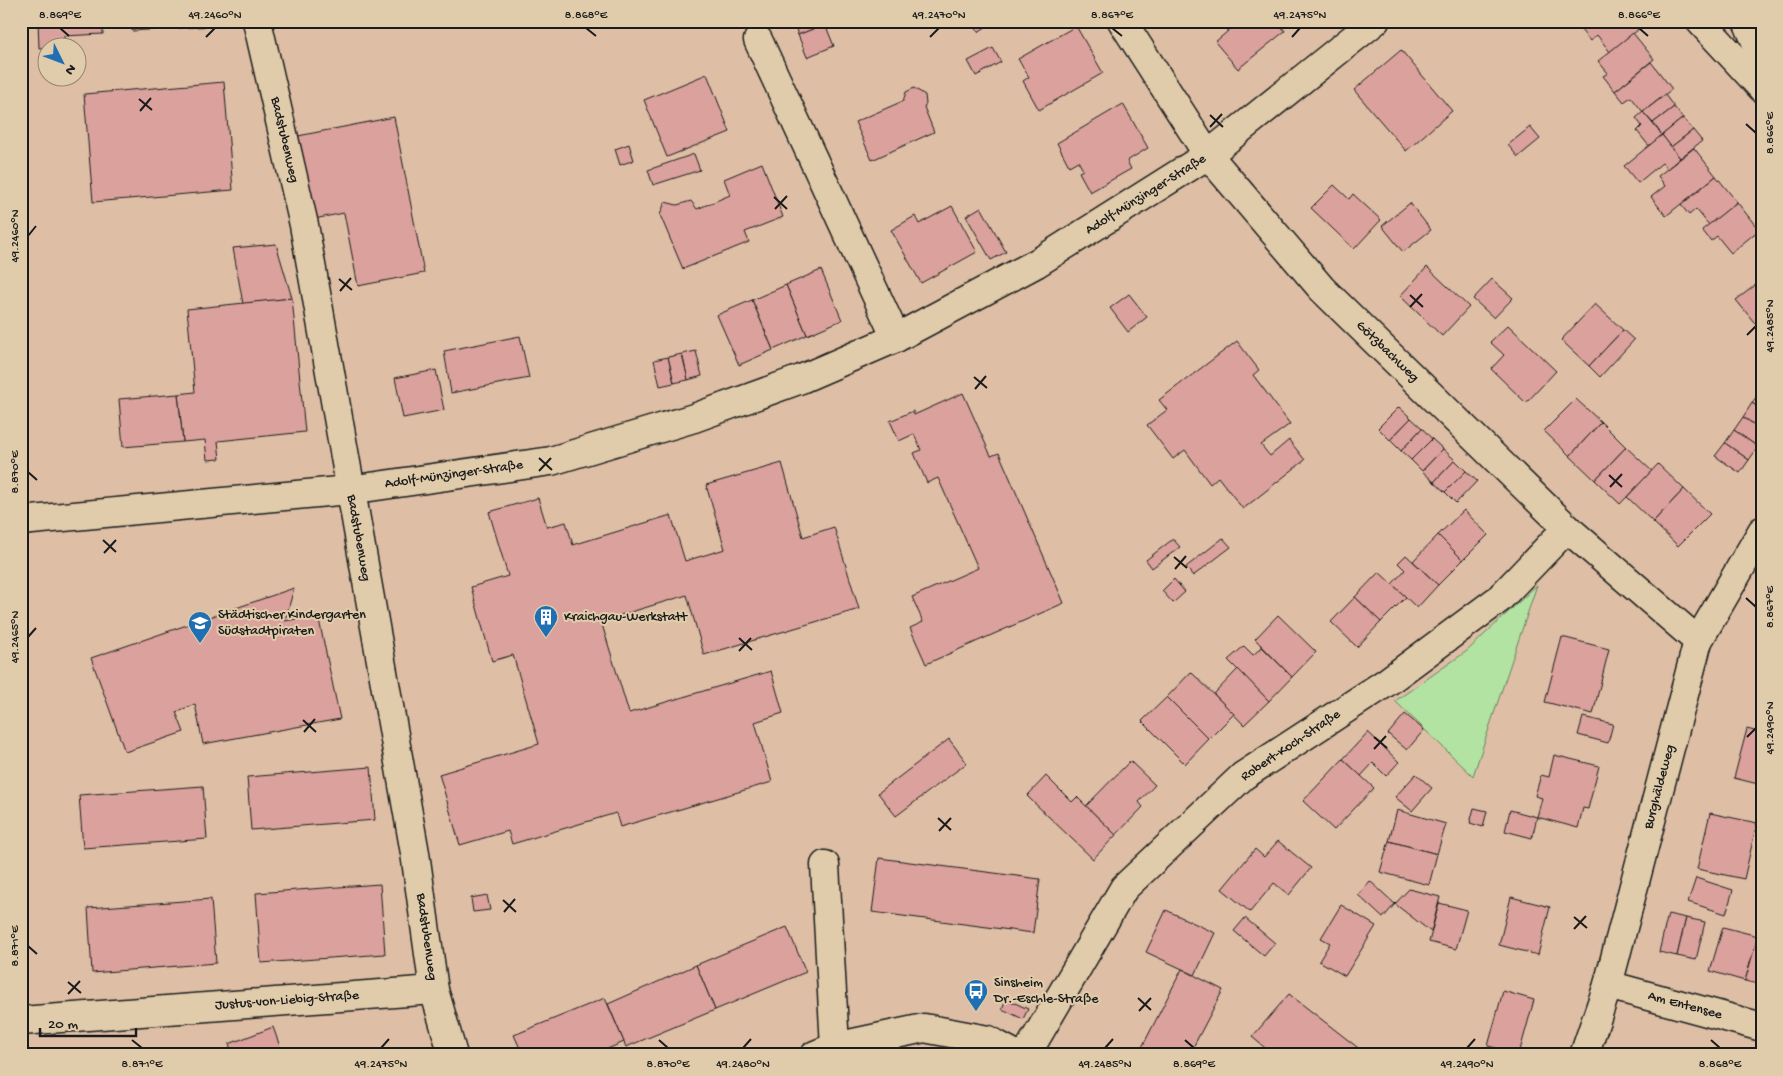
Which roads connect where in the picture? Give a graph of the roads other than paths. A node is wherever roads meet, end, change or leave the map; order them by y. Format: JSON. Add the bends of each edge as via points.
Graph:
{"nodes":[{"id":1,"x":257,"y":21,"type":"edge"},
{"id":2,"x":1122,"y":21,"type":"edge"},
{"id":3,"x":1375,"y":21,"type":"edge"},
{"id":4,"x":1700,"y":21,"type":"edge"},
{"id":5,"x":1747,"y":21,"type":"edge"},
{"id":6,"x":758,"y":40,"type":"dead end"},
{"id":7,"x":1762,"y":55,"type":"edge"},
{"id":8,"x":1762,"y":88,"type":"edge"},
{"id":9,"x":1208,"y":156,"type":"junction"},
{"id":10,"x":896,"y":338,"type":"junction"},
{"id":11,"x":350,"y":490,"type":"junction"},
{"id":12,"x":21,"y":521,"type":"edge"},
{"id":13,"x":1567,"y":528,"type":"junction"},
{"id":14,"x":1762,"y":531,"type":"edge"},
{"id":15,"x":1698,"y":641,"type":"junction"},
{"id":16,"x":825,"y":865,"type":"dead end"},
{"id":17,"x":1608,"y":985,"type":"junction"},
{"id":18,"x":434,"y":990,"type":"junction"},
{"id":19,"x":21,"y":1022,"type":"edge"},
{"id":20,"x":1762,"y":1027,"type":"edge"},
{"id":21,"x":825,"y":1051,"type":"edge"},
{"id":22,"x":453,"y":1055,"type":"edge"},
{"id":23,"x":1016,"y":1055,"type":"edge"},
{"id":24,"x":1026,"y":1055,"type":"edge"},
{"id":25,"x":1584,"y":1055,"type":"edge"}],
"edges":[{"from":1,"to":11,"type":"street","name":"Badstubenweg","via":[[304,226]]},
{"from":2,"to":9,"type":"street","name":"Götzbachweg"},
{"from":3,"to":9,"type":"street","name":"Adolf-Münzinger-Straße"},
{"from":4,"to":8,"type":"street"},
{"from":5,"to":7,"type":"street"},
{"from":6,"to":10,"type":"street"},
{"from":9,"to":10,"type":"street","name":"Adolf-Münzinger-Straße","via":[[1037,263]]},
{"from":9,"to":13,"type":"street","name":"Götzbachweg","via":[[1322,289]]},
{"from":10,"to":11,"type":"street","name":"Adolf-Münzinger-Straße","via":[[801,379],[694,418],[551,461]]},
{"from":11,"to":12,"type":"street","name":"Adolf-Münzinger-Straße"},
{"from":11,"to":18,"type":"street","name":"Badstubenweg","via":[[415,853]]},
{"from":13,"to":15,"type":"street","name":"Götzbachweg"},
{"from":13,"to":24,"type":"street","name":"Robert-Koch-Straße","via":[[1499,599],[1387,682],[1243,776],[1124,888]]},
{"from":14,"to":15,"type":"street","name":"Burghäldeweg"},
{"from":15,"to":17,"type":"street","name":"Burghäldeweg"},
{"from":16,"to":21,"type":"street"},
{"from":17,"to":20,"type":"street","name":"Am Entensee"},
{"from":17,"to":25,"type":"street","name":"Burghäldeweg"},
{"from":18,"to":19,"type":"street","name":"Justus-von-Liebig-Straße"},
{"from":18,"to":22,"type":"street","name":"Badstubenweg"},
{"from":21,"to":23,"type":"street","via":[[924,1028],[988,1040]]}]}
